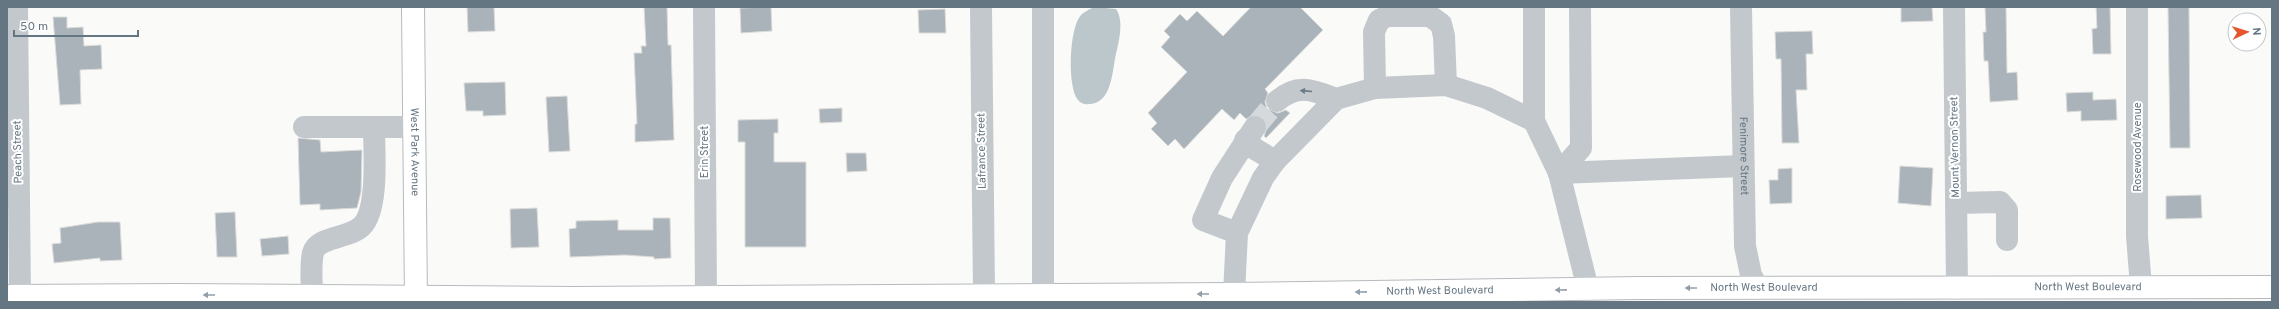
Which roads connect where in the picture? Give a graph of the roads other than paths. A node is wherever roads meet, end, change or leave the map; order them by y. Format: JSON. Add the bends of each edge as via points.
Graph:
{"nodes":[{"id":1,"x":17,"y":7,"type":"edge"},
{"id":2,"x":413,"y":7,"type":"edge"},
{"id":3,"x":704,"y":7,"type":"edge"},
{"id":4,"x":981,"y":7,"type":"edge"},
{"id":5,"x":1043,"y":7,"type":"edge"},
{"id":6,"x":1534,"y":7,"type":"edge"},
{"id":7,"x":1580,"y":7,"type":"edge"},
{"id":8,"x":1741,"y":7,"type":"edge"},
{"id":9,"x":1954,"y":7,"type":"edge"},
{"id":10,"x":2137,"y":7,"type":"edge"},
{"id":11,"x":1446,"y":85,"type":"junction"},
{"id":12,"x":1375,"y":88,"type":"junction"},
{"id":13,"x":1336,"y":99,"type":"junction"},
{"id":14,"x":1277,"y":101,"type":"tunnel mouth"},
{"id":15,"x":1534,"y":121,"type":"junction"},
{"id":16,"x":304,"y":127,"type":"dead end"},
{"id":17,"x":374,"y":127,"type":"junction"},
{"id":18,"x":414,"y":127,"type":"junction"},
{"id":19,"x":1275,"y":161,"type":"junction"},
{"id":20,"x":1743,"y":166,"type":"junction"},
{"id":21,"x":1560,"y":174,"type":"junction"},
{"id":22,"x":1956,"y":203,"type":"junction"},
{"id":23,"x":1237,"y":233,"type":"junction"},
{"id":24,"x":2007,"y":240,"type":"dead end"},
{"id":25,"x":2272,"y":287,"type":"edge"},
{"id":26,"x":1957,"y":288,"type":"junction"},
{"id":27,"x":2141,"y":288,"type":"junction"},
{"id":28,"x":1588,"y":289,"type":"junction"},
{"id":29,"x":1234,"y":294,"type":"junction"},
{"id":30,"x":984,"y":295,"type":"junction"},
{"id":31,"x":1043,"y":295,"type":"junction"},
{"id":32,"x":1760,"y":295,"type":"edge"},
{"id":33,"x":14,"y":296,"type":"edge"},
{"id":34,"x":312,"y":296,"type":"junction"},
{"id":35,"x":706,"y":297,"type":"junction"},
{"id":36,"x":416,"y":299,"type":"edge"}],
"edges":[{"from":1,"to":33,"type":"street","name":"Peach Street"},
{"from":2,"to":18,"type":"main road","name":"West Park Avenue"},
{"from":3,"to":35,"type":"street","name":"Erin Street"},
{"from":4,"to":30,"type":"street","name":"Lafrance Street"},
{"from":5,"to":31,"type":"street"},
{"from":6,"to":15,"type":"street"},
{"from":7,"to":21,"type":"street","via":[[1581,148]]},
{"from":8,"to":20,"type":"street","name":"Fenimore Street"},
{"from":9,"to":22,"type":"street","name":"Mount Vernon Street"},
{"from":10,"to":27,"type":"street","name":"Rosewood Avenue","via":[[2137,236]]},
{"from":11,"to":12,"type":"street"},
{"from":11,"to":12,"type":"street","via":[[1444,36],[1441,24],[1430,16],[1388,16],[1379,20],[1374,32]]},
{"from":11,"to":15,"type":"street","via":[[1487,98]]},
{"from":12,"to":13,"type":"street"},
{"from":13,"to":14,"type":"street","one_way":true,"via":[[1306,90],[1296,90]]},
{"from":13,"to":19,"type":"street"},
{"from":15,"to":21,"type":"street"},
{"from":16,"to":17,"type":"street"},
{"from":17,"to":18,"type":"street"},
{"from":17,"to":34,"type":"street","via":[[375,180],[368,212],[363,225],[352,233],[318,244],[314,252]]},
{"from":18,"to":36,"type":"main road","name":"West Park Avenue"},
{"from":19,"to":23,"type":"street","via":[[1262,178]]},
{"from":19,"to":23,"type":"street","via":[[1255,149],[1250,133],[1222,178],[1203,220]]},
{"from":20,"to":21,"type":"street"},
{"from":20,"to":32,"type":"street","name":"Fenimore Street","via":[[1745,246],[1751,276]]},
{"from":21,"to":28,"type":"street"},
{"from":22,"to":24,"type":"street","via":[[2000,202],[2007,210]]},
{"from":22,"to":26,"type":"street","name":"Mount Vernon Street"},
{"from":23,"to":29,"type":"street"},
{"from":25,"to":27,"type":"main road","name":"North West Boulevard"},
{"from":26,"to":27,"type":"main road","name":"North West Boulevard"},
{"from":26,"to":32,"type":"main road","name":"North West Boulevard"},
{"from":28,"to":29,"type":"main road","name":"North West Boulevard","one_way":true},
{"from":32,"to":28,"type":"main road","name":"North West Boulevard","one_way":true},
{"from":29,"to":31,"type":"main road","name":"North West Boulevard","one_way":true},
{"from":30,"to":31,"type":"main road","name":"North West Boulevard"},
{"from":30,"to":35,"type":"main road","name":"North West Boulevard"},
{"from":34,"to":33,"type":"main road","name":"North West Boulevard","one_way":true},
{"from":34,"to":36,"type":"main road","name":"North West Boulevard"},
{"from":35,"to":36,"type":"main road","name":"North West Boulevard"}]}
